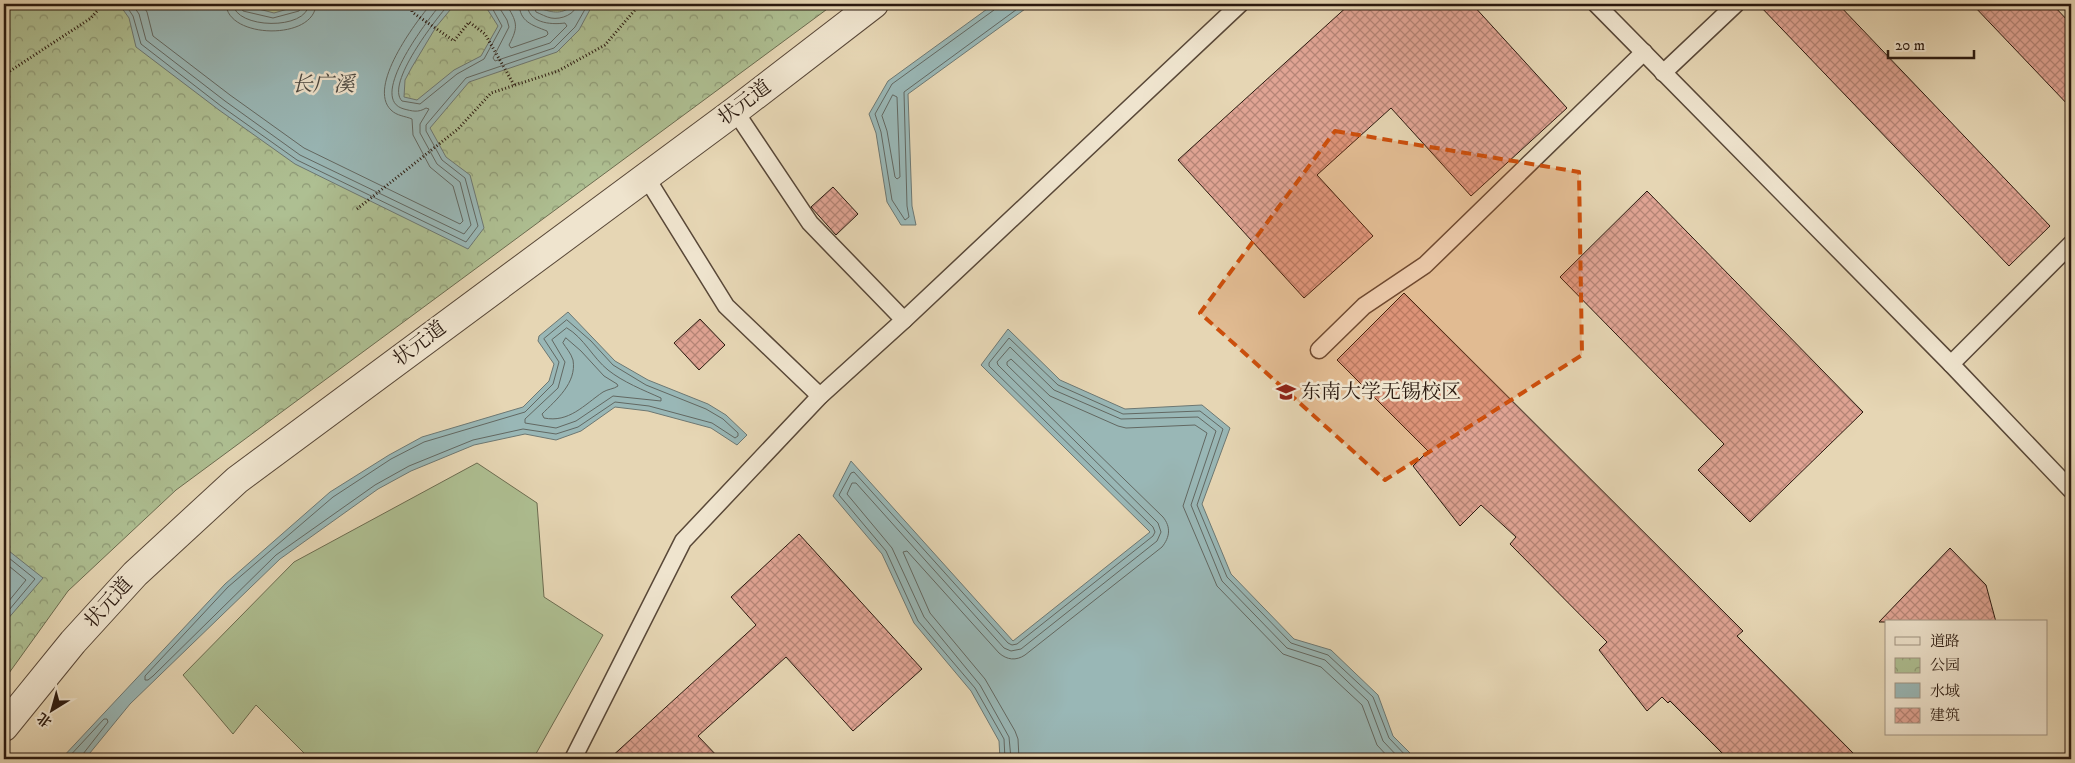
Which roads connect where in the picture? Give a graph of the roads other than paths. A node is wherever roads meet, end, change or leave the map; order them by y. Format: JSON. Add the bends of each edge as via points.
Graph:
{"nodes":[{"id":1,"x":874,"y":4,"type":"edge"},
{"id":2,"x":1240,"y":4,"type":"edge"},
{"id":3,"x":1596,"y":4,"type":"edge"},
{"id":4,"x":1736,"y":4,"type":"edge"},
{"id":5,"x":1644,"y":52,"type":"junction"},
{"id":6,"x":1663,"y":73,"type":"junction"},
{"id":7,"x":735,"y":111,"type":"junction"},
{"id":8,"x":646,"y":177,"type":"junction"},
{"id":9,"x":2071,"y":244,"type":"edge"},
{"id":10,"x":904,"y":320,"type":"junction"},
{"id":11,"x":1319,"y":350,"type":"dead end"},
{"id":12,"x":1951,"y":364,"type":"junction"},
{"id":13,"x":820,"y":396,"type":"junction"},
{"id":14,"x":2071,"y":490,"type":"edge"},
{"id":15,"x":4,"y":727,"type":"edge"},
{"id":16,"x":573,"y":759,"type":"edge"}],
"edges":[{"from":1,"to":7,"type":"street","name":"状元道"},
{"from":2,"to":10,"type":"lane"},
{"from":3,"to":5,"type":"lane"},
{"from":4,"to":6,"type":"lane"},
{"from":5,"to":6,"type":"lane"},
{"from":5,"to":11,"type":"lane","via":[[1425,265],[1364,306]]},
{"from":6,"to":12,"type":"lane"},
{"from":7,"to":8,"type":"street","name":"状元道"},
{"from":7,"to":10,"type":"lane","via":[[810,223]]},
{"from":8,"to":13,"type":"lane","via":[[726,306]]},
{"from":8,"to":15,"type":"street","name":"状元道","via":[[237,480],[136,574],[73,642]]},
{"from":9,"to":12,"type":"lane"},
{"from":10,"to":13,"type":"lane"},
{"from":12,"to":14,"type":"lane"},
{"from":13,"to":16,"type":"lane","via":[[683,541]]}]}
